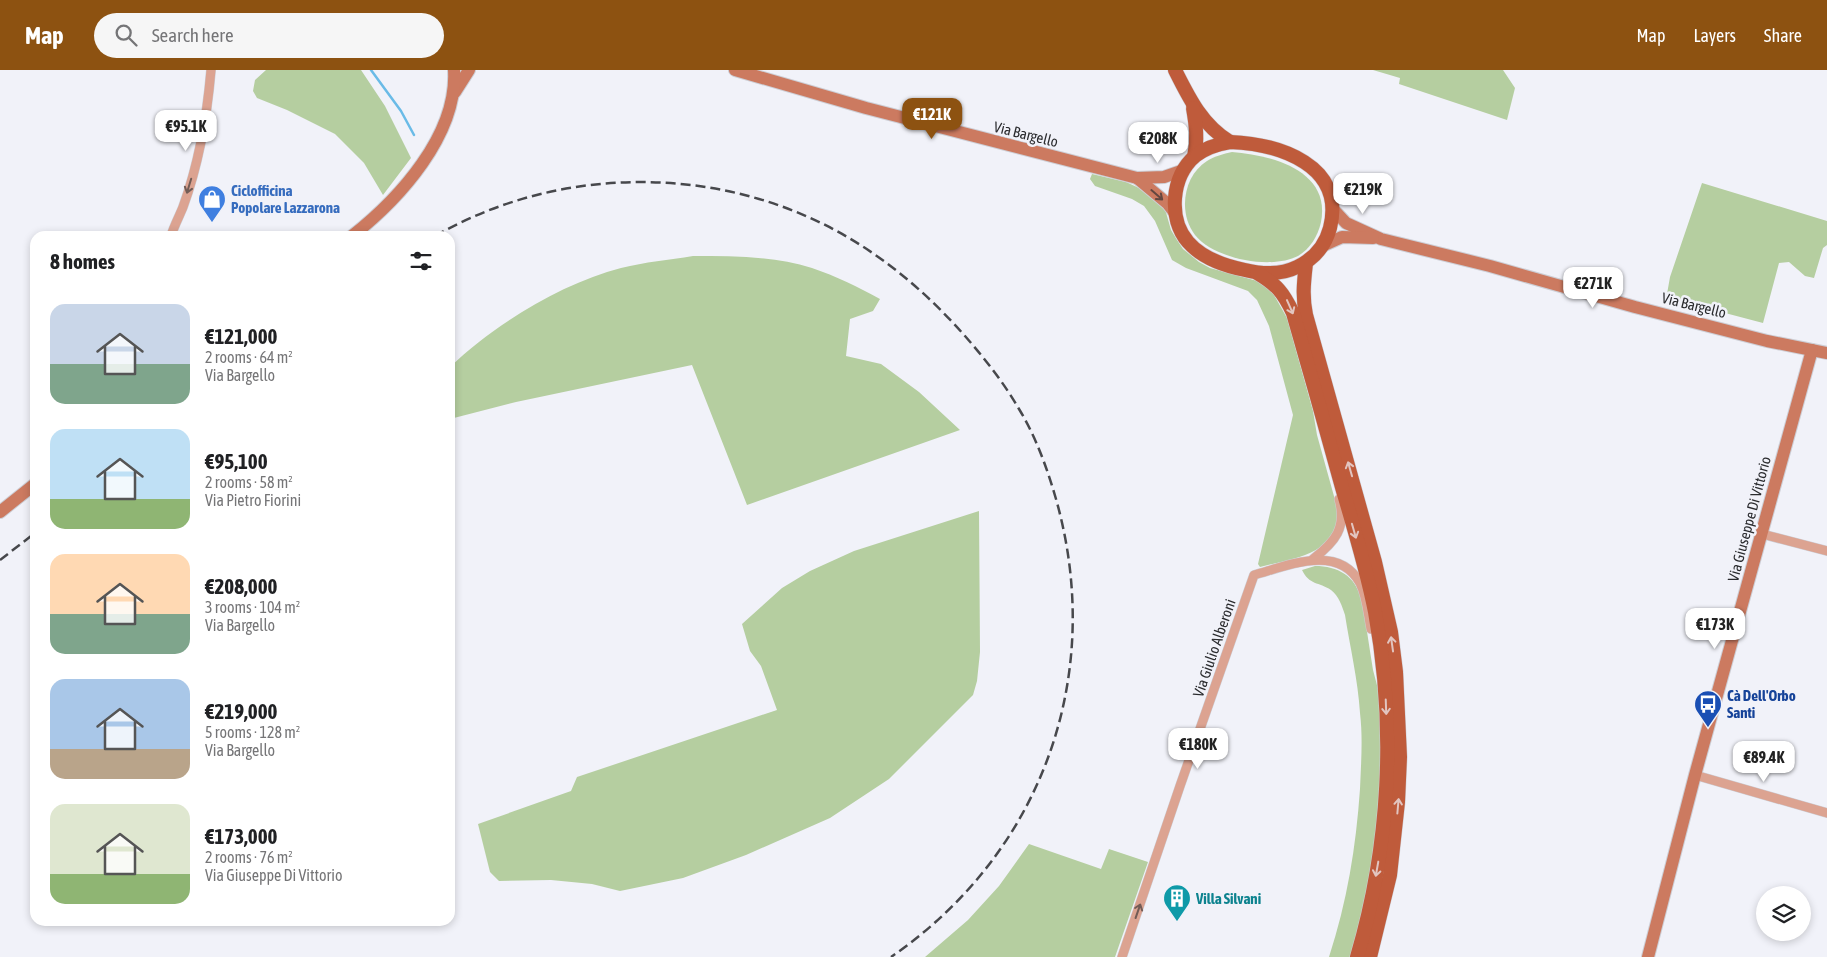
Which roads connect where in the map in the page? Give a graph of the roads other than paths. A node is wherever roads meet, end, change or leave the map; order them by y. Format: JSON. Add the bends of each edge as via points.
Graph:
{"nodes":[{"id":1,"x":210,"y":70,"type":"edge"},
{"id":2,"x":454,"y":70,"type":"edge"},
{"id":3,"x":469,"y":70,"type":"edge"},
{"id":4,"x":735,"y":70,"type":"edge"},
{"id":5,"x":1175,"y":70,"type":"edge"},
{"id":6,"x":452,"y":96,"type":"junction"},
{"id":7,"x":1193,"y":105,"type":"junction"},
{"id":8,"x":1230,"y":142,"type":"junction"},
{"id":9,"x":1194,"y":157,"type":"junction"},
{"id":10,"x":1184,"y":170,"type":"junction"},
{"id":11,"x":1137,"y":178,"type":"junction"},
{"id":12,"x":1333,"y":209,"type":"junction"},
{"id":13,"x":1175,"y":213,"type":"junction"},
{"id":14,"x":173,"y":231,"type":"edge"},
{"id":15,"x":358,"y":231,"type":"edge"},
{"id":16,"x":1381,"y":239,"type":"junction"},
{"id":17,"x":1322,"y":246,"type":"junction"},
{"id":18,"x":1306,"y":263,"type":"junction"},
{"id":19,"x":1257,"y":273,"type":"junction"},
{"id":20,"x":1812,"y":350,"type":"junction"},
{"id":21,"x":1827,"y":353,"type":"edge"},
{"id":22,"x":1324,"y":421,"type":"junction"},
{"id":23,"x":30,"y":488,"type":"edge"},
{"id":24,"x":0,"y":512,"type":"edge"},
{"id":25,"x":1762,"y":534,"type":"junction"},
{"id":26,"x":1827,"y":551,"type":"edge"},
{"id":27,"x":1313,"y":559,"type":"junction"},
{"id":28,"x":1385,"y":686,"type":"junction"},
{"id":29,"x":1695,"y":775,"type":"junction"},
{"id":30,"x":1827,"y":813,"type":"edge"},
{"id":31,"x":1122,"y":957,"type":"edge"},
{"id":32,"x":1357,"y":957,"type":"edge"},
{"id":33,"x":1370,"y":957,"type":"edge"},
{"id":34,"x":1648,"y":957,"type":"edge"}],
"edges":[{"from":1,"to":14,"type":"street","one_way":true,"via":[[208,108],[200,148]]},
{"from":2,"to":6,"type":"street"},
{"from":3,"to":6,"type":"street"},
{"from":4,"to":11,"type":"street","name":"Via Bargello","via":[[883,113]]},
{"from":5,"to":7,"type":"main road"},
{"from":6,"to":15,"type":"street","via":[[439,135],[417,171],[387,206]]},
{"from":7,"to":8,"type":"main road","via":[[1212,130]]},
{"from":7,"to":9,"type":"main road","via":[[1197,136]]},
{"from":8,"to":9,"type":"main road"},
{"from":8,"to":12,"type":"main road","via":[[1274,148],[1306,163],[1327,186]]},
{"from":9,"to":10,"type":"main road"},
{"from":10,"to":11,"type":"street","name":"Via Bargello","via":[[1164,177]]},
{"from":10,"to":13,"type":"main road","via":[[1175,198]]},
{"from":11,"to":13,"type":"street","name":"Via Bargello","one_way":true},
{"from":12,"to":16,"type":"street","name":"Via Bargello","via":[[1346,223]]},
{"from":12,"to":17,"type":"main road","via":[[1329,233]]},
{"from":13,"to":19,"type":"main road","via":[[1187,242],[1204,256]]},
{"from":16,"to":17,"type":"street","name":"Via Bargello","via":[[1342,236]]},
{"from":16,"to":20,"type":"street","name":"Via Bargello","via":[[1767,341]]},
{"from":17,"to":18,"type":"main road"},
{"from":18,"to":19,"type":"main road","via":[[1279,273]]},
{"from":33,"to":18,"type":"main road","one_way":true,"via":[[1390,875],[1398,802],[1400,748],[1396,672],[1377,569],[1306,315],[1303,284]]},
{"from":19,"to":22,"type":"main road","one_way":true,"via":[[1274,283],[1293,313]]},
{"from":20,"to":21,"type":"street","name":"Via Bargello"},
{"from":20,"to":25,"type":"street","name":"Via Giuseppe Di Vittorio"},
{"from":22,"to":27,"type":"street","via":[[1321,436],[1341,508],[1341,520],[1340,529],[1330,546]]},
{"from":22,"to":28,"type":"main road","one_way":true,"via":[[1366,571]]},
{"from":23,"to":24,"type":"street"},
{"from":25,"to":26,"type":"street"},
{"from":25,"to":29,"type":"street","name":"Via Giuseppe Di Vittorio"},
{"from":27,"to":28,"type":"street","via":[[1341,565],[1351,571],[1360,583],[1370,620],[1376,666]]},
{"from":31,"to":27,"type":"street","name":"Via Giulio Alberoni","one_way":true,"via":[[1254,575]]},
{"from":28,"to":32,"type":"main road","one_way":true,"via":[[1387,764],[1383,832],[1371,904]]},
{"from":29,"to":30,"type":"street"},
{"from":29,"to":34,"type":"street","name":"Via Giuseppe Di Vittorio"}]}
